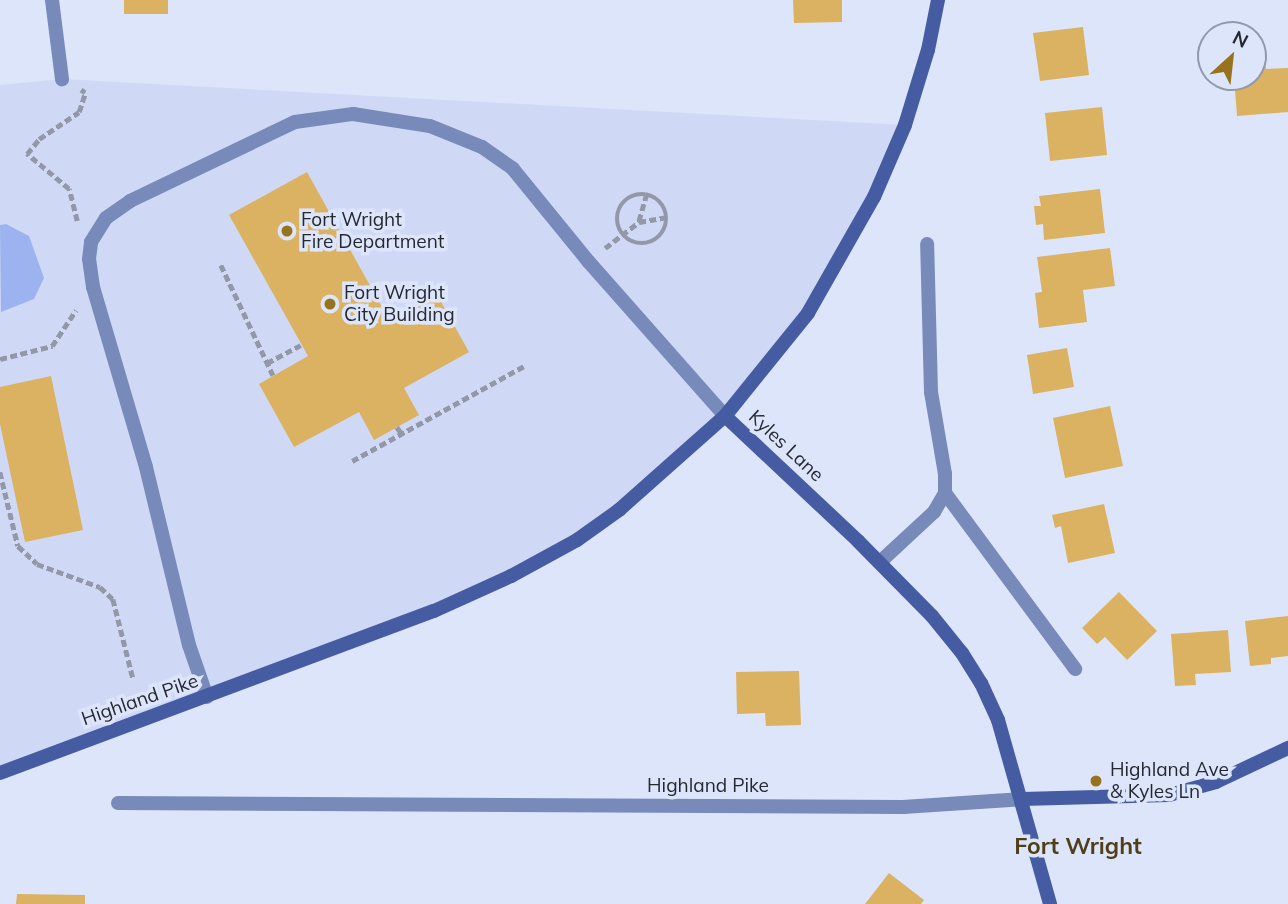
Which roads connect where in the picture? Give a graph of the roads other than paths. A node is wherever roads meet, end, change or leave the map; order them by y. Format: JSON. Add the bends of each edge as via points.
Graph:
{"nodes":[{"id":1,"x":52,"y":0,"type":"edge"},
{"id":2,"x":938,"y":0,"type":"edge"},
{"id":3,"x":62,"y":79,"type":"road end"},
{"id":4,"x":927,"y":244,"type":"dead end"},
{"id":5,"x":725,"y":416,"type":"junction"},
{"id":6,"x":945,"y":493,"type":"junction"},
{"id":7,"x":880,"y":562,"type":"junction"},
{"id":8,"x":1076,"y":669,"type":"dead end"},
{"id":9,"x":207,"y":697,"type":"junction"},
{"id":10,"x":1288,"y":748,"type":"edge"},
{"id":11,"x":0,"y":772,"type":"edge"},
{"id":12,"x":1022,"y":799,"type":"junction"},
{"id":13,"x":117,"y":803,"type":"dead end"},
{"id":14,"x":1050,"y":904,"type":"edge"}],
"edges":[{"from":1,"to":3,"type":"street"},
{"from":2,"to":5,"type":"main road","name":"Kyles Lane","via":[[905,125],[874,197],[808,313]]},
{"from":4,"to":6,"type":"street","via":[[931,392],[946,474]]},
{"from":5,"to":7,"type":"main road","name":"Kyles Lane"},
{"from":5,"to":9,"type":"main road","name":"Highland Pike","via":[[619,510],[512,576],[434,611]]},
{"from":5,"to":9,"type":"street","via":[[513,169],[482,147],[430,126],[353,114],[295,122],[130,201],[106,218],[91,242],[93,287]]},
{"from":6,"to":7,"type":"street","via":[[934,512]]},
{"from":6,"to":8,"type":"street"},
{"from":7,"to":12,"type":"main road","name":"Kyles Lane","via":[[932,616],[981,683],[998,720]]},
{"from":9,"to":11,"type":"main road","name":"Highland Pike"},
{"from":10,"to":12,"type":"main road","name":"Highland Pike","via":[[1216,782],[1169,795]]},
{"from":12,"to":13,"type":"street","name":"Highland Pike","via":[[903,807]]},
{"from":12,"to":14,"type":"main road","name":"Kyles Lane"}]}
